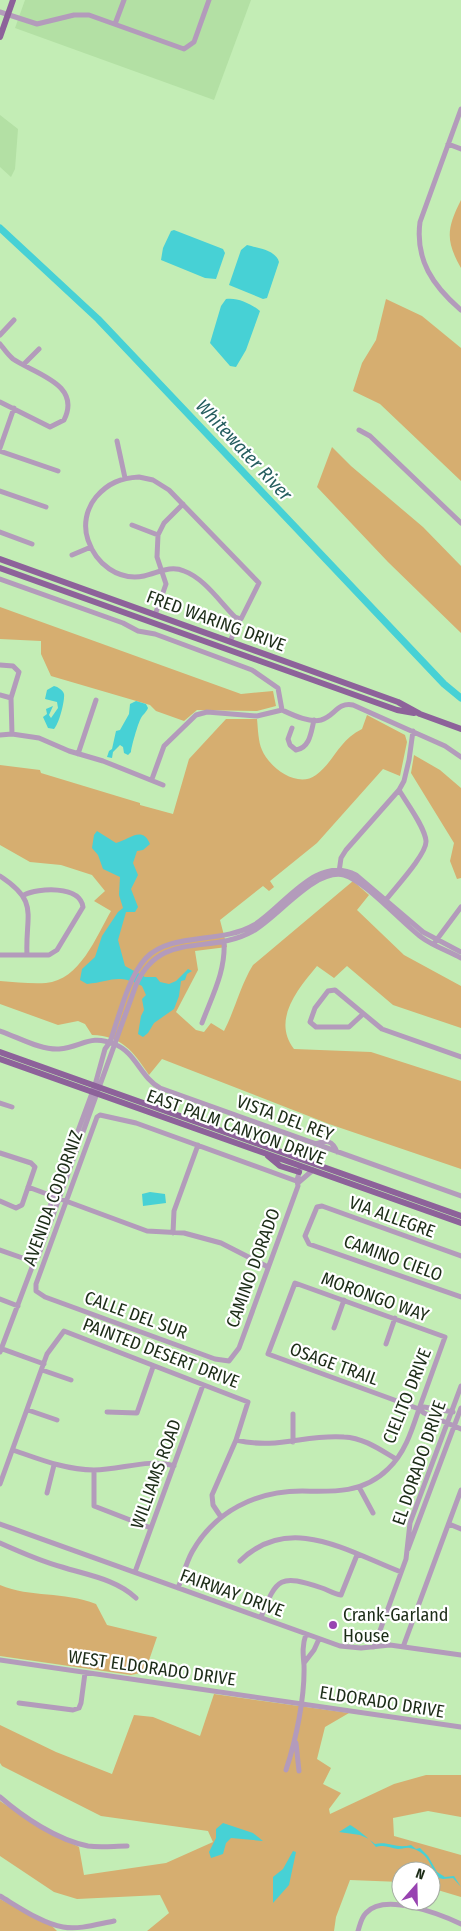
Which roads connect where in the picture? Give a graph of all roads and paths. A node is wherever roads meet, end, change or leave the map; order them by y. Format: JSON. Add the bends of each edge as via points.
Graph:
{"nodes":[{"id":1,"x":13,"y":0,"type":"edge"},
{"id":2,"x":124,"y":0,"type":"edge"},
{"id":3,"x":209,"y":0,"type":"edge"},
{"id":4,"x":0,"y":12,"type":"edge"},
{"id":5,"x":8,"y":15,"type":"junction"},
{"id":6,"x":115,"y":24,"type":"junction"},
{"id":7,"x":0,"y":37,"type":"edge"},
{"id":8,"x":461,"y":108,"type":"edge"},
{"id":9,"x":448,"y":144,"type":"junction"},
{"id":10,"x":461,"y":149,"type":"edge"},
{"id":11,"x":461,"y":310,"type":"edge"},
{"id":12,"x":14,"y":320,"type":"dead end"},
{"id":13,"x":0,"y":335,"type":"edge"},
{"id":14,"x":0,"y":344,"type":"edge"},
{"id":15,"x":39,"y":349,"type":"dead end"},
{"id":16,"x":24,"y":364,"type":"junction"},
{"id":17,"x":0,"y":402,"type":"edge"},
{"id":18,"x":14,"y":408,"type":"junction"},
{"id":19,"x":359,"y":430,"type":"dead end"},
{"id":20,"x":117,"y":442,"type":"dead end"},
{"id":21,"x":0,"y":449,"type":"edge"},
{"id":22,"x":58,"y":471,"type":"dead end"},
{"id":23,"x":125,"y":478,"type":"junction"},
{"id":24,"x":0,"y":491,"type":"edge"},
{"id":25,"x":183,"y":504,"type":"junction"},
{"id":26,"x":46,"y":507,"type":"dead end"},
{"id":27,"x":461,"y":523,"type":"edge"},
{"id":28,"x":132,"y":525,"type":"dead end"},
{"id":29,"x":0,"y":532,"type":"edge"},
{"id":30,"x":158,"y":535,"type":"junction"},
{"id":31,"x":32,"y":544,"type":"dead end"},
{"id":32,"x":90,"y":547,"type":"junction"},
{"id":33,"x":72,"y":555,"type":"dead end"},
{"id":34,"x":0,"y":559,"type":"edge"},
{"id":35,"x":0,"y":568,"type":"edge"},
{"id":36,"x":162,"y":570,"type":"junction"},
{"id":37,"x":0,"y":579,"type":"edge"},
{"id":38,"x":102,"y":604,"type":"junction"},
{"id":39,"x":155,"y":615,"type":"junction"},
{"id":40,"x":239,"y":620,"type":"junction"},
{"id":41,"x":206,"y":642,"type":"junction"},
{"id":42,"x":230,"y":642,"type":"junction"},
{"id":43,"x":262,"y":653,"type":"junction"},
{"id":44,"x":0,"y":665,"type":"edge"},
{"id":45,"x":0,"y":695,"type":"edge"},
{"id":46,"x":11,"y":698,"type":"junction"},
{"id":47,"x":96,"y":700,"type":"dead end"},
{"id":48,"x":282,"y":710,"type":"junction"},
{"id":49,"x":420,"y":714,"type":"junction"},
{"id":50,"x":314,"y":720,"type":"junction"},
{"id":51,"x":292,"y":728,"type":"dead end"},
{"id":52,"x":461,"y":729,"type":"edge"},
{"id":53,"x":412,"y":732,"type":"junction"},
{"id":54,"x":12,"y":734,"type":"junction"},
{"id":55,"x":0,"y":735,"type":"edge"},
{"id":56,"x":78,"y":754,"type":"junction"},
{"id":57,"x":461,"y":757,"type":"edge"},
{"id":58,"x":152,"y":779,"type":"junction"},
{"id":59,"x":164,"y":785,"type":"dead end"},
{"id":60,"x":399,"y":790,"type":"junction"},
{"id":61,"x":339,"y":872,"type":"junction"},
{"id":62,"x":0,"y":876,"type":"edge"},
{"id":63,"x":24,"y":895,"type":"junction"},
{"id":64,"x":384,"y":902,"type":"junction"},
{"id":65,"x":461,"y":907,"type":"edge"},
{"id":66,"x":224,"y":941,"type":"junction"},
{"id":67,"x":435,"y":942,"type":"junction"},
{"id":68,"x":461,"y":952,"type":"edge"},
{"id":69,"x":0,"y":955,"type":"edge"},
{"id":70,"x":27,"y":955,"type":"junction"},
{"id":71,"x":461,"y":958,"type":"edge"},
{"id":72,"x":139,"y":971,"type":"junction"},
{"id":73,"x":134,"y":984,"type":"junction"},
{"id":74,"x":363,"y":1014,"type":"junction"},
{"id":75,"x":202,"y":1023,"type":"dead end"},
{"id":76,"x":0,"y":1031,"type":"edge"},
{"id":77,"x":110,"y":1042,"type":"junction"},
{"id":78,"x":116,"y":1044,"type":"junction"},
{"id":79,"x":0,"y":1052,"type":"edge"},
{"id":80,"x":461,"y":1057,"type":"edge"},
{"id":81,"x":0,"y":1059,"type":"edge"},
{"id":82,"x":96,"y":1089,"type":"junction"},
{"id":83,"x":0,"y":1103,"type":"edge"},
{"id":84,"x":12,"y":1108,"type":"dead end"},
{"id":85,"x":198,"y":1145,"type":"junction"},
{"id":86,"x":0,"y":1153,"type":"edge"},
{"id":87,"x":302,"y":1166,"type":"junction"},
{"id":88,"x":313,"y":1170,"type":"junction"},
{"id":89,"x":299,"y":1182,"type":"junction"},
{"id":90,"x":28,"y":1187,"type":"junction"},
{"id":91,"x":461,"y":1196,"type":"edge"},
{"id":92,"x":56,"y":1198,"type":"junction"},
{"id":93,"x":0,"y":1201,"type":"edge"},
{"id":94,"x":68,"y":1202,"type":"junction"},
{"id":95,"x":461,"y":1216,"type":"edge"},
{"id":96,"x":461,"y":1223,"type":"edge"},
{"id":97,"x":173,"y":1233,"type":"junction"},
{"id":98,"x":316,"y":1245,"type":"joint"},
{"id":99,"x":0,"y":1250,"type":"edge"},
{"id":100,"x":461,"y":1256,"type":"edge"},
{"id":101,"x":34,"y":1262,"type":"junction"},
{"id":102,"x":268,"y":1267,"type":"junction"},
{"id":103,"x":36,"y":1291,"type":"joint"},
{"id":104,"x":461,"y":1297,"type":"edge"},
{"id":105,"x":0,"y":1299,"type":"edge"},
{"id":106,"x":344,"y":1300,"type":"junction"},
{"id":107,"x":18,"y":1306,"type":"junction"},
{"id":108,"x":395,"y":1318,"type":"junction"},
{"id":109,"x":334,"y":1328,"type":"dead end"},
{"id":110,"x":445,"y":1337,"type":"joint"},
{"id":111,"x":386,"y":1344,"type":"dead end"},
{"id":112,"x":0,"y":1350,"type":"edge"},
{"id":113,"x":268,"y":1354,"type":"joint"},
{"id":114,"x":229,"y":1361,"type":"joint"},
{"id":115,"x":43,"y":1367,"type":"junction"},
{"id":116,"x":153,"y":1367,"type":"junction"},
{"id":117,"x":71,"y":1380,"type":"dead end"},
{"id":118,"x":203,"y":1385,"type":"junction"},
{"id":119,"x":461,"y":1386,"type":"edge"},
{"id":120,"x":419,"y":1409,"type":"junction"},
{"id":121,"x":28,"y":1410,"type":"junction"},
{"id":122,"x":107,"y":1412,"type":"dead end"},
{"id":123,"x":452,"y":1412,"type":"junction"},
{"id":124,"x":460,"y":1412,"type":"edge"},
{"id":125,"x":293,"y":1414,"type":"dead end"},
{"id":126,"x":57,"y":1420,"type":"dead end"},
{"id":127,"x":447,"y":1424,"type":"junction"},
{"id":128,"x":454,"y":1427,"type":"junction"},
{"id":129,"x":461,"y":1428,"type":"edge"},
{"id":130,"x":236,"y":1440,"type":"junction"},
{"id":131,"x":293,"y":1442,"type":"junction"},
{"id":132,"x":13,"y":1450,"type":"junction"},
{"id":133,"x":396,"y":1459,"type":"junction"},
{"id":134,"x":54,"y":1465,"type":"junction"},
{"id":135,"x":174,"y":1466,"type":"junction"},
{"id":136,"x":94,"y":1470,"type":"junction"},
{"id":137,"x":0,"y":1484,"type":"edge"},
{"id":138,"x":359,"y":1487,"type":"junction"},
{"id":139,"x":461,"y":1490,"type":"edge"},
{"id":140,"x":47,"y":1493,"type":"dead end"},
{"id":141,"x":373,"y":1513,"type":"dead end"},
{"id":142,"x":221,"y":1516,"type":"junction"},
{"id":143,"x":0,"y":1524,"type":"edge"},
{"id":144,"x":449,"y":1524,"type":"junction"},
{"id":145,"x":151,"y":1528,"type":"junction"},
{"id":146,"x":461,"y":1528,"type":"edge"},
{"id":147,"x":0,"y":1543,"type":"edge"},
{"id":148,"x":408,"y":1550,"type":"junction"},
{"id":149,"x":357,"y":1555,"type":"junction"},
{"id":150,"x":240,"y":1561,"type":"dead end"},
{"id":151,"x":135,"y":1572,"type":"junction"},
{"id":152,"x":401,"y":1572,"type":"junction"},
{"id":153,"x":178,"y":1588,"type":"junction"},
{"id":154,"x":136,"y":1598,"type":"dead end"},
{"id":155,"x":262,"y":1617,"type":"junction"},
{"id":156,"x":306,"y":1634,"type":"junction"},
{"id":157,"x":319,"y":1639,"type":"junction"},
{"id":158,"x":403,"y":1646,"type":"junction"},
{"id":159,"x":374,"y":1647,"type":"junction"},
{"id":160,"x":461,"y":1655,"type":"edge"},
{"id":161,"x":0,"y":1660,"type":"edge"},
{"id":162,"x":304,"y":1663,"type":"junction"},
{"id":163,"x":85,"y":1673,"type":"junction"},
{"id":164,"x":19,"y":1703,"type":"dead end"},
{"id":165,"x":300,"y":1703,"type":"junction"},
{"id":166,"x":461,"y":1727,"type":"edge"},
{"id":167,"x":296,"y":1740,"type":"junction"},
{"id":168,"x":286,"y":1770,"type":"dead end"},
{"id":169,"x":299,"y":1771,"type":"dead end"},
{"id":170,"x":0,"y":1797,"type":"edge"},
{"id":171,"x":127,"y":1846,"type":"dead end"},
{"id":172,"x":0,"y":1896,"type":"edge"},
{"id":173,"x":114,"y":1921,"type":"dead end"},
{"id":174,"x":461,"y":1924,"type":"edge"},
{"id":175,"x":358,"y":1931,"type":"edge"}],
"edges":[{"from":1,"to":5,"type":"main road"},
{"from":2,"to":6,"type":"street"},
{"from":3,"to":6,"type":"street","via":[[194,42],[184,49]]},
{"from":4,"to":5,"type":"street"},
{"from":5,"to":6,"type":"street","via":[[37,24],[74,14],[88,14]]},
{"from":5,"to":7,"type":"main road"},
{"from":8,"to":9,"type":"street"},
{"from":9,"to":10,"type":"street"},
{"from":9,"to":11,"type":"street","via":[[420,222],[419,244],[434,285]]},
{"from":12,"to":13,"type":"street"},
{"from":14,"to":16,"type":"street"},
{"from":15,"to":16,"type":"street"},
{"from":16,"to":18,"type":"street","via":[[41,372],[63,390],[69,408],[64,420],[50,427]]},
{"from":17,"to":18,"type":"street"},
{"from":18,"to":21,"type":"street"},
{"from":19,"to":27,"type":"street","via":[[370,436]]},
{"from":20,"to":23,"type":"street"},
{"from":21,"to":22,"type":"street"},
{"from":23,"to":25,"type":"street","via":[[153,480]]},
{"from":23,"to":32,"type":"street","via":[[106,487],[93,501],[87,514],[86,529]]},
{"from":24,"to":26,"type":"street"},
{"from":25,"to":30,"type":"street","via":[[164,523]]},
{"from":25,"to":40,"type":"street","via":[[259,583]]},
{"from":28,"to":30,"type":"street"},
{"from":29,"to":31,"type":"street"},
{"from":30,"to":36,"type":"street","via":[[157,557]]},
{"from":32,"to":33,"type":"street"},
{"from":32,"to":36,"type":"street","via":[[100,562],[123,575],[145,576]]},
{"from":34,"to":39,"type":"main road","name":"FRED WARING DRIVE"},
{"from":35,"to":38,"type":"main road","name":"FRED WARING DRIVE"},
{"from":36,"to":39,"type":"street","via":[[166,584]]},
{"from":36,"to":40,"type":"street","via":[[180,569],[189,573]]},
{"from":37,"to":48,"type":"street","via":[[252,670],[278,688]]},
{"from":38,"to":39,"type":"main road","via":[[151,617]]},
{"from":38,"to":41,"type":"main road","name":"FRED WARING DRIVE"},
{"from":39,"to":42,"type":"main road","name":"FRED WARING DRIVE"},
{"from":40,"to":42,"type":"street"},
{"from":41,"to":43,"type":"main road","via":[[222,643],[257,656]]},
{"from":41,"to":49,"type":"main road","name":"FRED WARING DRIVE","via":[[396,710]]},
{"from":42,"to":43,"type":"main road","name":"FRED WARING DRIVE"},
{"from":43,"to":49,"type":"main road","name":"FRED WARING DRIVE","via":[[398,702]]},
{"from":44,"to":46,"type":"street","via":[[13,666],[19,672]]},
{"from":45,"to":46,"type":"street"},
{"from":46,"to":54,"type":"street"},
{"from":47,"to":56,"type":"street"},
{"from":48,"to":50,"type":"street"},
{"from":48,"to":58,"type":"street","via":[[257,716],[207,712],[196,715],[164,746]]},
{"from":49,"to":52,"type":"main road","name":"FRED WARING DRIVE"},
{"from":50,"to":51,"type":"street","via":[[307,744],[301,750],[290,745],[288,739]]},
{"from":50,"to":53,"type":"street","via":[[325,718],[344,704],[354,705]]},
{"from":53,"to":57,"type":"street","via":[[445,746]]},
{"from":53,"to":60,"type":"street","via":[[409,760]]},
{"from":54,"to":55,"type":"street"},
{"from":54,"to":56,"type":"street","via":[[39,738]]},
{"from":56,"to":58,"type":"street"},
{"from":58,"to":59,"type":"street"},
{"from":60,"to":61,"type":"street","via":[[346,850]]},
{"from":60,"to":64,"type":"street","via":[[426,843],[422,854]]},
{"from":61,"to":64,"type":"street","via":[[356,875]]},
{"from":61,"to":66,"type":"street","via":[[317,880],[252,931]]},
{"from":61,"to":72,"type":"street","via":[[325,871],[316,875],[252,926],[232,935],[163,947],[146,958]]},
{"from":62,"to":63,"type":"street"},
{"from":63,"to":70,"type":"street"},
{"from":63,"to":70,"type":"street","via":[[38,890],[58,890],[78,897],[83,904],[57,950],[49,955]]},
{"from":64,"to":67,"type":"street"},
{"from":65,"to":67,"type":"street"},
{"from":66,"to":72,"type":"street","via":[[170,950]]},
{"from":66,"to":75,"type":"street","via":[[225,956],[218,984]]},
{"from":67,"to":68,"type":"street"},
{"from":67,"to":71,"type":"street"},
{"from":69,"to":70,"type":"street"},
{"from":72,"to":73,"type":"street"},
{"from":73,"to":77,"type":"street"},
{"from":73,"to":78,"type":"street"},
{"from":74,"to":74,"type":"street","via":[[333,989],[321,999],[310,1022],[316,1027],[349,1027]]},
{"from":74,"to":80,"type":"street","via":[[382,1029]]},
{"from":76,"to":77,"type":"street","via":[[54,1049],[97,1039]]},
{"from":77,"to":78,"type":"street"},
{"from":77,"to":82,"type":"street","via":[[101,1060]]},
{"from":78,"to":82,"type":"street"},
{"from":78,"to":91,"type":"street","name":"VISTA DEL REY","via":[[126,1049],[151,1083],[160,1088]]},
{"from":79,"to":82,"type":"main road","name":"EAST PALM CANYON DRIVE"},
{"from":81,"to":82,"type":"main road","name":"EAST PALM CANYON DRIVE"},
{"from":82,"to":87,"type":"main road","name":"EAST PALM CANYON DRIVE"},
{"from":82,"to":87,"type":"main road","name":"EAST PALM CANYON DRIVE","via":[[262,1152],[280,1166]]},
{"from":82,"to":92,"type":"street"},
{"from":83,"to":84,"type":"street"},
{"from":85,"to":89,"type":"street"},
{"from":85,"to":94,"type":"street","name":"AVENIDA CODORNIZ","via":[[136,1123],[100,1115]]},
{"from":85,"to":97,"type":"street","via":[[174,1211]]},
{"from":86,"to":90,"type":"street","via":[[33,1165],[35,1170]]},
{"from":87,"to":88,"type":"main road","name":"EAST PALM CANYON DRIVE"},
{"from":87,"to":89,"type":"street","name":"CAMINO DORADO"},
{"from":87,"to":95,"type":"main road","name":"EAST PALM CANYON DRIVE"},
{"from":88,"to":89,"type":"street","name":"CAMINO DORADO"},
{"from":88,"to":96,"type":"main road","name":"EAST PALM CANYON DRIVE"},
{"from":89,"to":102,"type":"street","name":"CAMINO DORADO"},
{"from":90,"to":92,"type":"street"},
{"from":90,"to":93,"type":"street","via":[[20,1207]]},
{"from":92,"to":94,"type":"street"},
{"from":92,"to":101,"type":"street"},
{"from":94,"to":97,"type":"street","via":[[146,1231]]},
{"from":94,"to":103,"type":"street","name":"AVENIDA CODORNIZ"},
{"from":97,"to":102,"type":"street","via":[[221,1243]]},
{"from":98,"to":100,"type":"street","name":"VIA ALLEGRE","via":[[309,1244],[305,1238],[315,1210],[322,1206]]},
{"from":98,"to":104,"type":"street","name":"CAMINO CIELO"},
{"from":99,"to":101,"type":"street"},
{"from":101,"to":107,"type":"street"},
{"from":102,"to":114,"type":"street","name":"CAMINO DORADO","via":[[239,1348]]},
{"from":103,"to":114,"type":"street","name":"CALLE DEL SUR","via":[[96,1316]]},
{"from":105,"to":107,"type":"street"},
{"from":106,"to":108,"type":"street","name":"MORONGO WAY"},
{"from":106,"to":109,"type":"street"},
{"from":106,"to":113,"type":"street","name":"MORONGO WAY","via":[[295,1283]]},
{"from":107,"to":112,"type":"street"},
{"from":108,"to":110,"type":"street","name":"MORONGO WAY"},
{"from":108,"to":111,"type":"street"},
{"from":110,"to":120,"type":"street","name":"CIELITO DRIVE"},
{"from":112,"to":115,"type":"street"},
{"from":113,"to":120,"type":"street","name":"OSAGE TRAIL"},
{"from":115,"to":116,"type":"street","name":"PAINTED DESERT DRIVE","via":[[55,1340],[64,1331]]},
{"from":115,"to":117,"type":"street"},
{"from":115,"to":121,"type":"street"},
{"from":116,"to":118,"type":"street","name":"PAINTED DESERT DRIVE"},
{"from":116,"to":122,"type":"street","via":[[138,1413]]},
{"from":118,"to":130,"type":"street","name":"PAINTED DESERT DRIVE","via":[[248,1402]]},
{"from":118,"to":135,"type":"street","name":"WILLIAMS ROAD"},
{"from":119,"to":123,"type":"street","name":"EL DORADO DRIVE"},
{"from":120,"to":123,"type":"street","name":"OSAGE TRAIL"},
{"from":120,"to":127,"type":"street","name":"OSAGE TRAIL"},
{"from":120,"to":133,"type":"street","name":"CIELITO DRIVE","via":[[407,1442]]},
{"from":121,"to":126,"type":"street"},
{"from":121,"to":132,"type":"street"},
{"from":123,"to":124,"type":"street","name":"OSAGE TRAIL"},
{"from":123,"to":127,"type":"street","name":"EL DORADO DRIVE"},
{"from":124,"to":128,"type":"street","name":"EL DORADO DRIVE"},
{"from":125,"to":131,"type":"street"},
{"from":127,"to":128,"type":"street","name":"OSAGE TRAIL"},
{"from":127,"to":148,"type":"street","name":"EL DORADO DRIVE","via":[[410,1523]]},
{"from":128,"to":129,"type":"street","name":"OSAGE TRAIL"},
{"from":128,"to":148,"type":"street","name":"EL DORADO DRIVE"},
{"from":130,"to":131,"type":"street","via":[[270,1445]]},
{"from":130,"to":142,"type":"street","via":[[212,1495],[213,1505]]},
{"from":131,"to":133,"type":"street","via":[[344,1437],[373,1445]]},
{"from":132,"to":134,"type":"street"},
{"from":132,"to":137,"type":"street"},
{"from":133,"to":138,"type":"street","name":"CIELITO DRIVE","via":[[384,1473]]},
{"from":134,"to":136,"type":"street"},
{"from":134,"to":140,"type":"street"},
{"from":135,"to":136,"type":"street","via":[[159,1462],[124,1469]]},
{"from":135,"to":145,"type":"street","name":"WILLIAMS ROAD"},
{"from":136,"to":145,"type":"street","via":[[94,1506]]},
{"from":138,"to":141,"type":"street"},
{"from":138,"to":142,"type":"street","name":"CIELITO DRIVE","via":[[331,1492],[271,1493],[247,1501]]},
{"from":139,"to":144,"type":"street"},
{"from":142,"to":153,"type":"street","name":"CIELITO DRIVE","via":[[196,1545]]},
{"from":143,"to":151,"type":"street","name":"FAIRWAY DRIVE"},
{"from":144,"to":146,"type":"street"},
{"from":144,"to":158,"type":"street"},
{"from":145,"to":151,"type":"street","name":"WILLIAMS ROAD"},
{"from":147,"to":154,"type":"street","via":[[33,1558],[105,1580]]},
{"from":148,"to":152,"type":"street","name":"EL DORADO DRIVE"},
{"from":149,"to":150,"type":"street","via":[[309,1537],[283,1537],[253,1548]]},
{"from":149,"to":152,"type":"street"},
{"from":149,"to":155,"type":"street","via":[[340,1594],[299,1580],[285,1581],[273,1588]]},
{"from":151,"to":153,"type":"street","name":"FAIRWAY DRIVE"},
{"from":152,"to":159,"type":"street","name":"EL DORADO DRIVE"},
{"from":153,"to":155,"type":"street","name":"FAIRWAY DRIVE"},
{"from":155,"to":156,"type":"street","name":"FAIRWAY DRIVE"},
{"from":156,"to":157,"type":"street","name":"FAIRWAY DRIVE"},
{"from":156,"to":162,"type":"street","via":[[302,1646]]},
{"from":157,"to":159,"type":"street","name":"FAIRWAY DRIVE","via":[[352,1648]]},
{"from":157,"to":162,"type":"street"},
{"from":158,"to":159,"type":"street","name":"FAIRWAY DRIVE"},
{"from":158,"to":160,"type":"street","name":"FAIRWAY DRIVE"},
{"from":161,"to":163,"type":"street","name":"WEST ELDORADO DRIVE"},
{"from":162,"to":165,"type":"street"},
{"from":163,"to":164,"type":"street","via":[[79,1708]]},
{"from":163,"to":165,"type":"street","name":"WEST ELDORADO DRIVE"},
{"from":165,"to":166,"type":"street","name":"ELDORADO DRIVE"},
{"from":165,"to":167,"type":"street"},
{"from":167,"to":168,"type":"street"},
{"from":167,"to":169,"type":"street"},
{"from":170,"to":171,"type":"street","via":[[44,1827],[76,1843]]},
{"from":172,"to":173,"type":"street","via":[[62,1927],[84,1927]]},
{"from":174,"to":175,"type":"street","via":[[423,1910],[385,1904],[366,1913]]}]}
